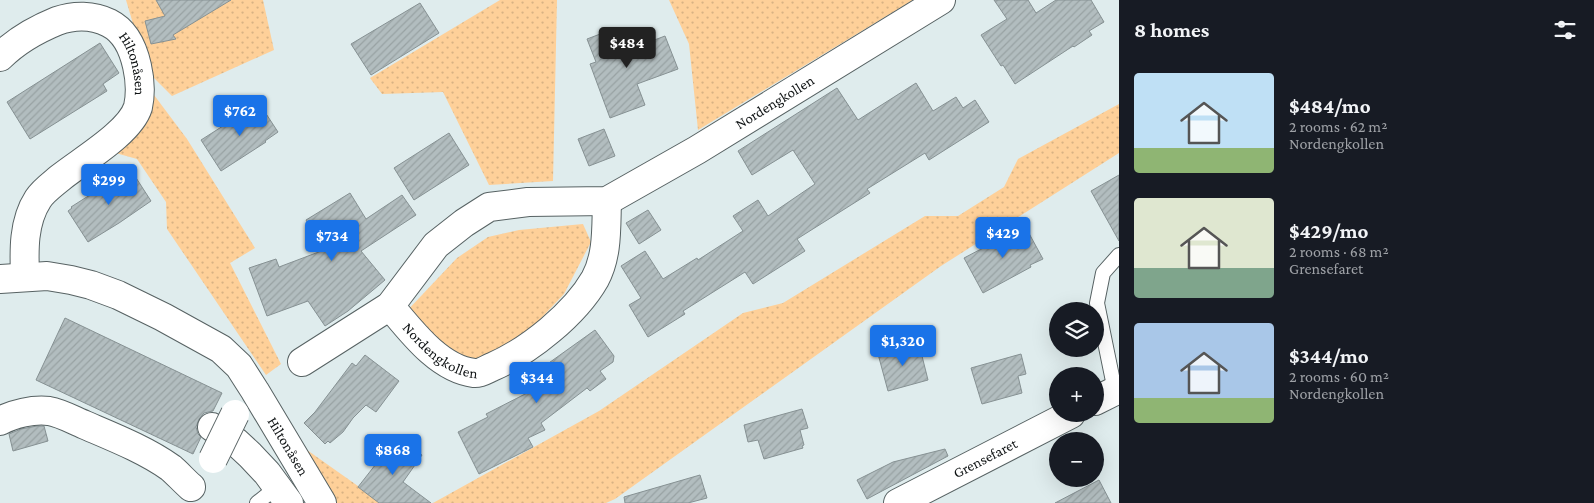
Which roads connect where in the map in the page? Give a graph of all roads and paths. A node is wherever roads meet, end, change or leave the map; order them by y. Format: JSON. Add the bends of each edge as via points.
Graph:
{"nodes":[{"id":1,"x":941,"y":0,"type":"edge"},
{"id":2,"x":0,"y":57,"type":"edge"},
{"id":3,"x":607,"y":201,"type":"junction"},
{"id":4,"x":1119,"y":255,"type":"edge"},
{"id":5,"x":13,"y":278,"type":"edge"},
{"id":6,"x":390,"y":306,"type":"junction"},
{"id":7,"x":302,"y":362,"type":"dead end"},
{"id":8,"x":255,"y":391,"type":"junction"},
{"id":9,"x":1110,"y":394,"type":"edge"},
{"id":10,"x":224,"y":420,"type":"junction"},
{"id":11,"x":0,"y":421,"type":"edge"},
{"id":12,"x":1055,"y":422,"type":"edge"},
{"id":13,"x":185,"y":495,"type":"edge"},
{"id":14,"x":274,"y":498,"type":"edge"},
{"id":15,"x":322,"y":503,"type":"edge"},
{"id":16,"x":898,"y":503,"type":"edge"}],
"edges":[{"from":1,"to":3,"type":"street","name":"Nordengkollen","via":[[697,150]]},
{"from":2,"to":5,"type":"street","name":"Hiltonåsen","via":[[23,37],[39,29],[71,17],[89,16],[116,27],[129,42],[139,74],[140,92],[132,119],[105,145],[38,198],[30,215],[24,247]]},
{"from":3,"to":6,"type":"street","name":"Nordengkollen","via":[[528,202],[489,207],[436,245]]},
{"from":3,"to":6,"type":"street","name":"Nordengkollen","via":[[605,247],[595,278],[572,309],[545,335],[504,361],[476,374],[454,368],[420,341]]},
{"from":4,"to":9,"type":"lane","via":[[1103,273],[1097,303]]},
{"from":5,"to":8,"type":"street","name":"Hiltonåsen","via":[[47,276],[91,285],[118,295],[221,349],[239,366]]},
{"from":6,"to":7,"type":"street","name":"Nordengkollen"},
{"from":8,"to":10,"type":"street"},
{"from":8,"to":15,"type":"street","name":"Hiltonåsen"},
{"from":10,"to":13,"type":"street","bridge":true,"via":[[213,459]]},
{"from":10,"to":14,"type":"street","name":"Hiltonåsen","via":[[236,442],[267,473]]},
{"from":11,"to":13,"type":"street","via":[[36,411],[59,414],[114,437],[161,462],[172,470]]},
{"from":12,"to":16,"type":"street","name":"Grensefaret"}]}
